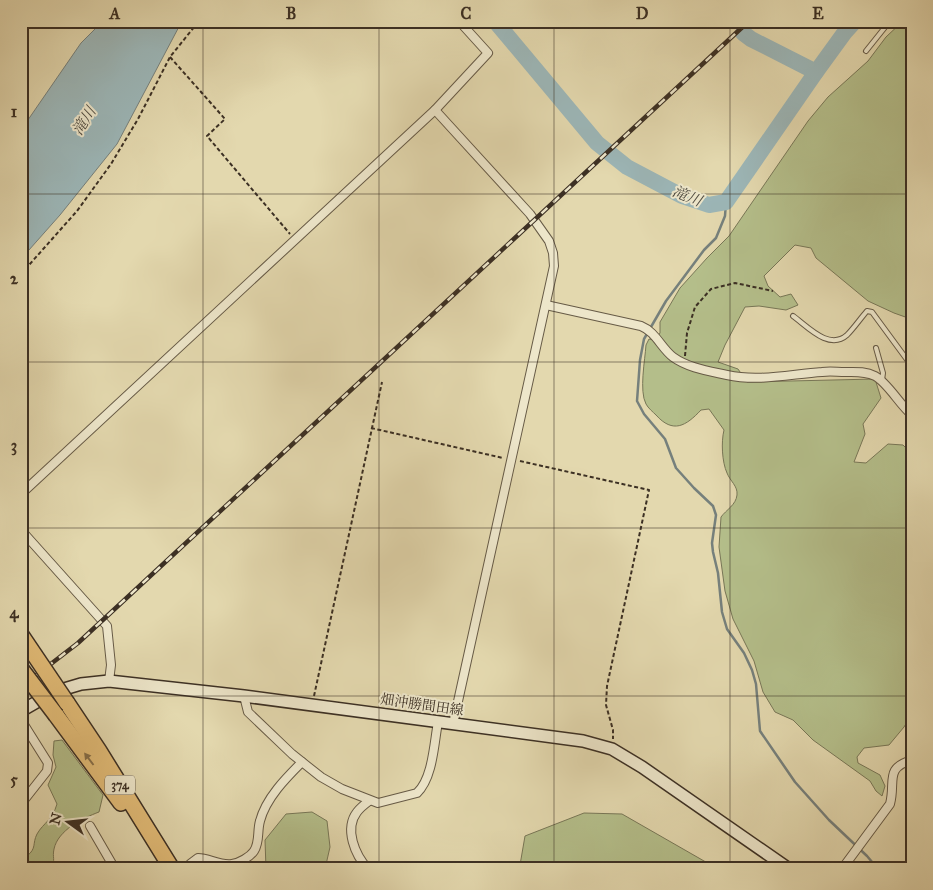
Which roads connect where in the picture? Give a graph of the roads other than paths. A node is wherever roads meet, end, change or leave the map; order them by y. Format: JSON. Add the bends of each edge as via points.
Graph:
{"nodes":[{"id":1,"x":459,"y":21,"type":"edge"},
{"id":2,"x":890,"y":21,"type":"edge"},
{"id":3,"x":866,"y":51,"type":"dead end"},
{"id":4,"x":435,"y":110,"type":"junction"},
{"id":5,"x":546,"y":305,"type":"junction"},
{"id":6,"x":793,"y":316,"type":"dead end"},
{"id":7,"x":876,"y":348,"type":"dead end"},
{"id":8,"x":912,"y":372,"type":"edge"},
{"id":9,"x":882,"y":382,"type":"junction"},
{"id":10,"x":912,"y":414,"type":"edge"},
{"id":11,"x":21,"y":494,"type":"edge"},
{"id":12,"x":21,"y":530,"type":"edge"},
{"id":13,"x":21,"y":635,"type":"edge"},
{"id":14,"x":21,"y":668,"type":"edge"},
{"id":15,"x":109,"y":681,"type":"junction"},
{"id":16,"x":244,"y":696,"type":"junction"},
{"id":17,"x":21,"y":711,"type":"edge"},
{"id":18,"x":21,"y":720,"type":"edge"},
{"id":19,"x":438,"y":722,"type":"junction"},
{"id":20,"x":452,"y":724,"type":"junction"},
{"id":21,"x":912,"y":760,"type":"edge"},
{"id":22,"x":302,"y":762,"type":"junction"},
{"id":23,"x":369,"y":801,"type":"junction"},
{"id":24,"x":21,"y":804,"type":"edge"},
{"id":25,"x":90,"y":826,"type":"dead end"},
{"id":26,"x":115,"y":869,"type":"edge"},
{"id":27,"x":171,"y":869,"type":"edge"},
{"id":28,"x":193,"y":869,"type":"edge"},
{"id":29,"x":368,"y":869,"type":"edge"},
{"id":30,"x":789,"y":869,"type":"edge"},
{"id":31,"x":842,"y":869,"type":"edge"}],
"edges":[{"from":1,"to":4,"type":"street","via":[[488,53]]},
{"from":2,"to":3,"type":"lane"},
{"from":4,"to":5,"type":"street","via":[[530,214],[550,241],[554,266]]},
{"from":4,"to":11,"type":"street"},
{"from":5,"to":9,"type":"street","via":[[641,326],[651,331],[672,356],[684,363],[730,376],[752,378],[858,372],[875,376]]},
{"from":5,"to":20,"type":"street"},
{"from":6,"to":8,"type":"lane","via":[[820,337],[830,340],[846,336],[867,311],[872,312],[903,353]]},
{"from":7,"to":9,"type":"lane","via":[[883,373]]},
{"from":9,"to":10,"type":"street"},
{"from":12,"to":15,"type":"street","via":[[108,626]]},
{"from":13,"to":27,"type":"highway","number":"374","bridge":true,"via":[[99,751]]},
{"from":27,"to":14,"type":"highway","one_way":true,"bridge":true},
{"from":15,"to":16,"type":"main road","name":"畑沖勝間田線"},
{"from":15,"to":17,"type":"main road","name":"畑沖勝間田線","via":[[81,684],[54,692]]},
{"from":16,"to":19,"type":"main road","name":"畑沖勝間田線"},
{"from":16,"to":22,"type":"street","via":[[248,712]]},
{"from":18,"to":24,"type":"street","via":[[48,763],[48,771]]},
{"from":19,"to":20,"type":"main road","name":"畑沖勝間田線"},
{"from":19,"to":23,"type":"street","via":[[429,772],[421,789],[384,803]]},
{"from":20,"to":30,"type":"main road","name":"畑沖勝間田線","via":[[583,741],[612,749]]},
{"from":21,"to":31,"type":"street","via":[[896,767],[890,804]]},
{"from":22,"to":23,"type":"street","via":[[321,777]]},
{"from":22,"to":28,"type":"street","via":[[266,806],[260,820],[258,843],[248,857],[234,864],[198,858],[190,864]]},
{"from":23,"to":29,"type":"street","via":[[356,812],[350,830],[361,861]]},
{"from":25,"to":26,"type":"street"}]}
